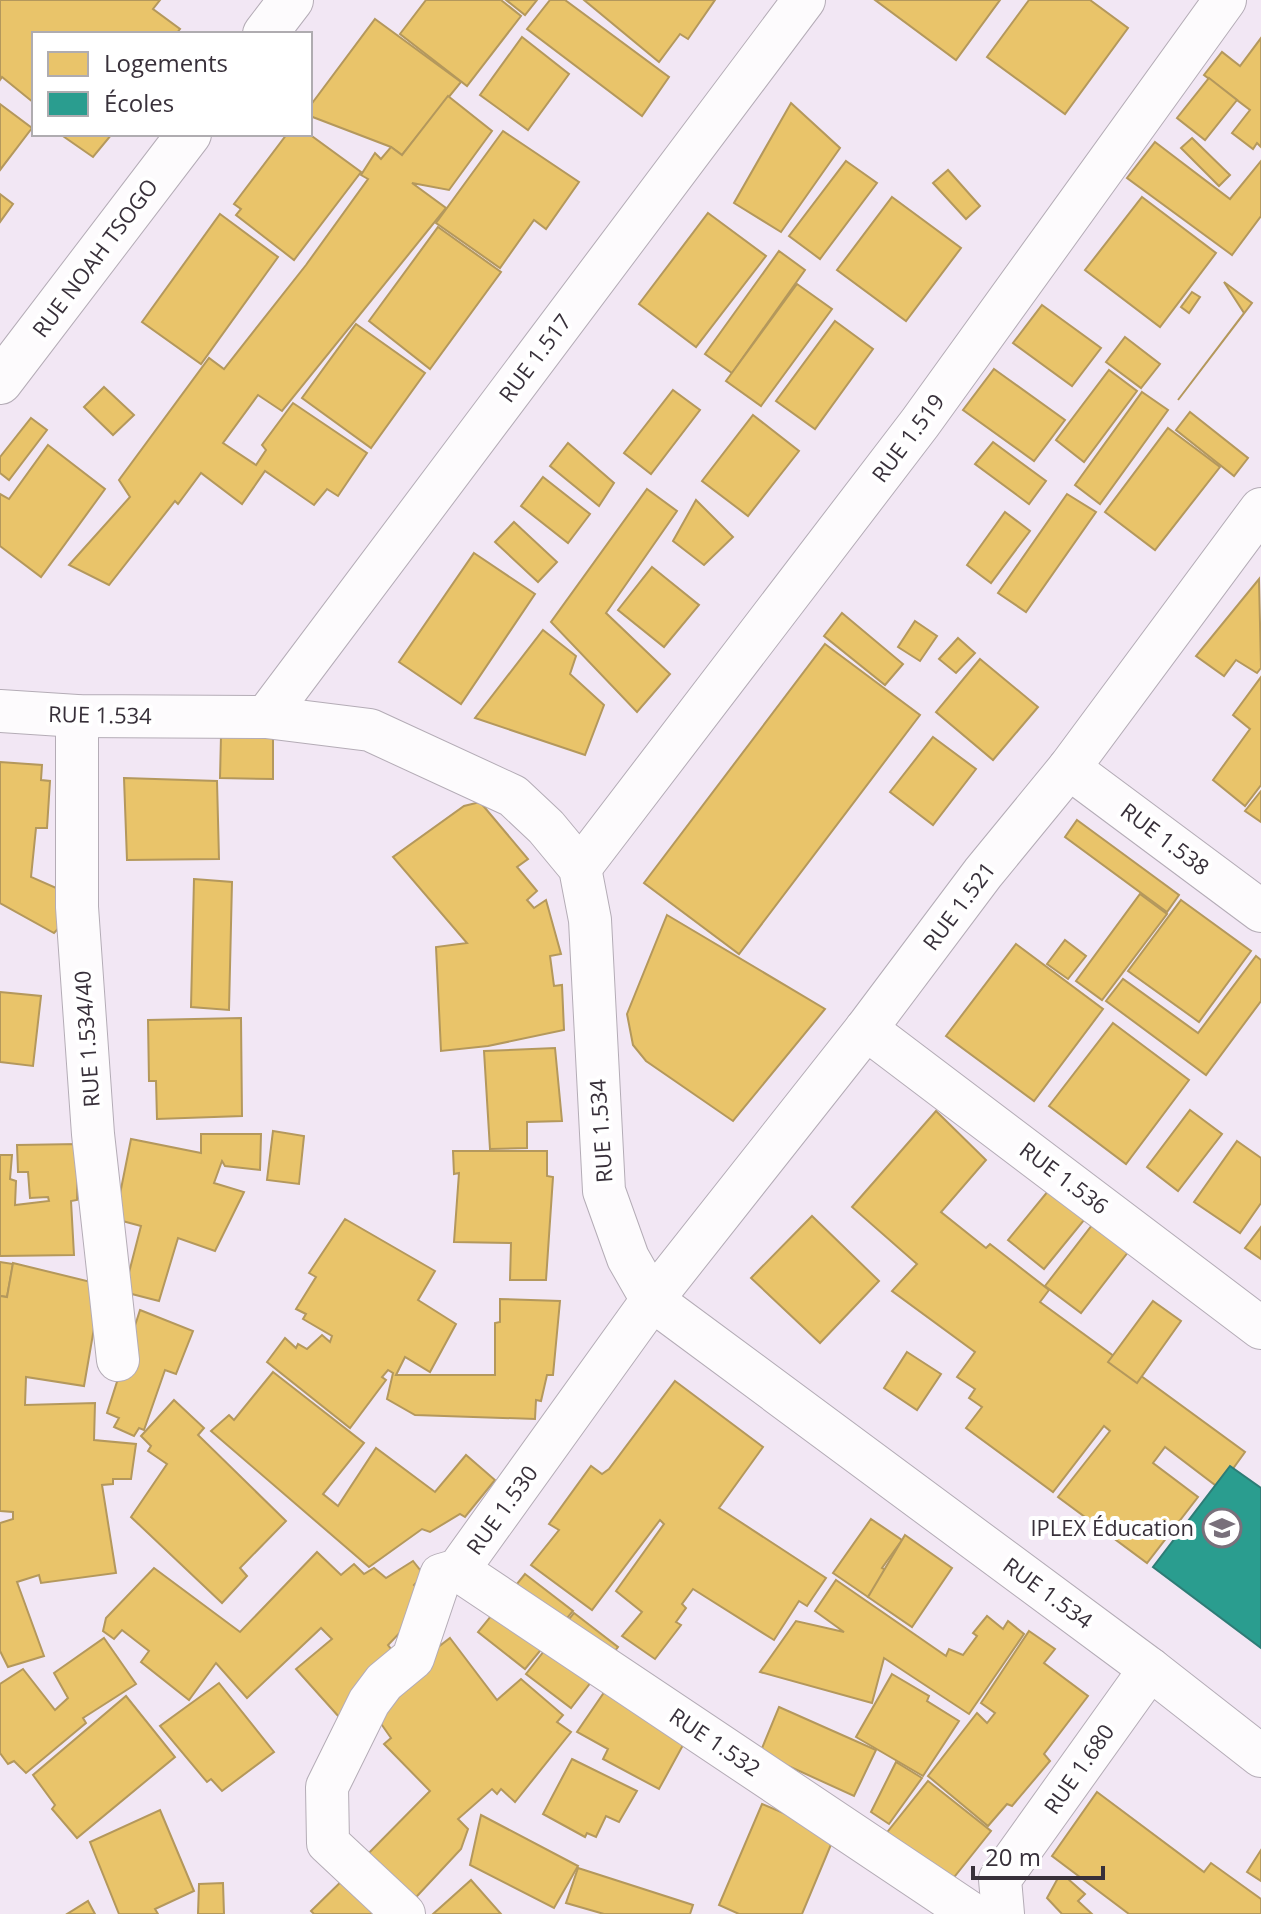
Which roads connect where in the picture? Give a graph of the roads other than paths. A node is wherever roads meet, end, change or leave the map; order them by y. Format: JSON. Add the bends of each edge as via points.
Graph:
{"nodes":[{"id":1,"x":291,"y":0,"type":"edge"},
{"id":2,"x":804,"y":0,"type":"edge"},
{"id":3,"x":1225,"y":0,"type":"edge"},
{"id":4,"x":267,"y":32,"type":"edge"},
{"id":5,"x":187,"y":136,"type":"edge"},
{"id":6,"x":0,"y":382,"type":"edge"},
{"id":7,"x":1261,"y":509,"type":"edge"},
{"id":8,"x":0,"y":711,"type":"edge"},
{"id":9,"x":77,"y":716,"type":"junction"},
{"id":10,"x":266,"y":717,"type":"junction"},
{"id":11,"x":1069,"y":768,"type":"junction"},
{"id":12,"x":580,"y":868,"type":"junction"},
{"id":13,"x":1261,"y":911,"type":"edge"},
{"id":14,"x":866,"y":1029,"type":"junction"},
{"id":15,"x":652,"y":1300,"type":"junction"},
{"id":16,"x":1261,"y":1328,"type":"edge"},
{"id":17,"x":118,"y":1360,"type":"dead end"},
{"id":18,"x":458,"y":1570,"type":"junction"},
{"id":19,"x":1150,"y":1669,"type":"junction"},
{"id":20,"x":1261,"y":1756,"type":"edge"},
{"id":21,"x":404,"y":1914,"type":"edge"},
{"id":22,"x":972,"y":1914,"type":"edge"},
{"id":23,"x":1003,"y":1914,"type":"edge"}],
"edges":[{"from":1,"to":4,"type":"main road"},
{"from":2,"to":10,"type":"street","name":"RUE 1.517"},
{"from":3,"to":12,"type":"street","name":"RUE 1.519","via":[[920,423]]},
{"from":5,"to":6,"type":"main road","name":"RUE NOAH TSOGO"},
{"from":7,"to":11,"type":"street","name":"RUE 1.521"},
{"from":8,"to":9,"type":"street","name":"RUE 1.534"},
{"from":9,"to":10,"type":"street","name":"RUE 1.534"},
{"from":9,"to":17,"type":"street","name":"RUE 1.534/40","via":[[77,907],[93,1134]]},
{"from":10,"to":12,"type":"street","name":"RUE 1.534","via":[[370,730],[447,763],[513,796]]},
{"from":11,"to":13,"type":"street","name":"RUE 1.538"},
{"from":11,"to":14,"type":"street","name":"RUE 1.521"},
{"from":12,"to":15,"type":"street","name":"RUE 1.534","via":[[590,920],[604,1191],[628,1258]]},
{"from":14,"to":15,"type":"street","name":"RUE 1.521"},
{"from":14,"to":16,"type":"street","name":"RUE 1.536"},
{"from":15,"to":18,"type":"street","name":"RUE 1.530"},
{"from":15,"to":19,"type":"street","name":"RUE 1.534"},
{"from":18,"to":21,"type":"street","name":"RUE 1.530","via":[[441,1575],[413,1658],[369,1702],[327,1787],[328,1843]]},
{"from":18,"to":22,"type":"street","name":"RUE 1.532"},
{"from":19,"to":20,"type":"street","name":"RUE 1.534"},
{"from":19,"to":23,"type":"street","name":"RUE 1.680","via":[[1000,1879]]}]}
